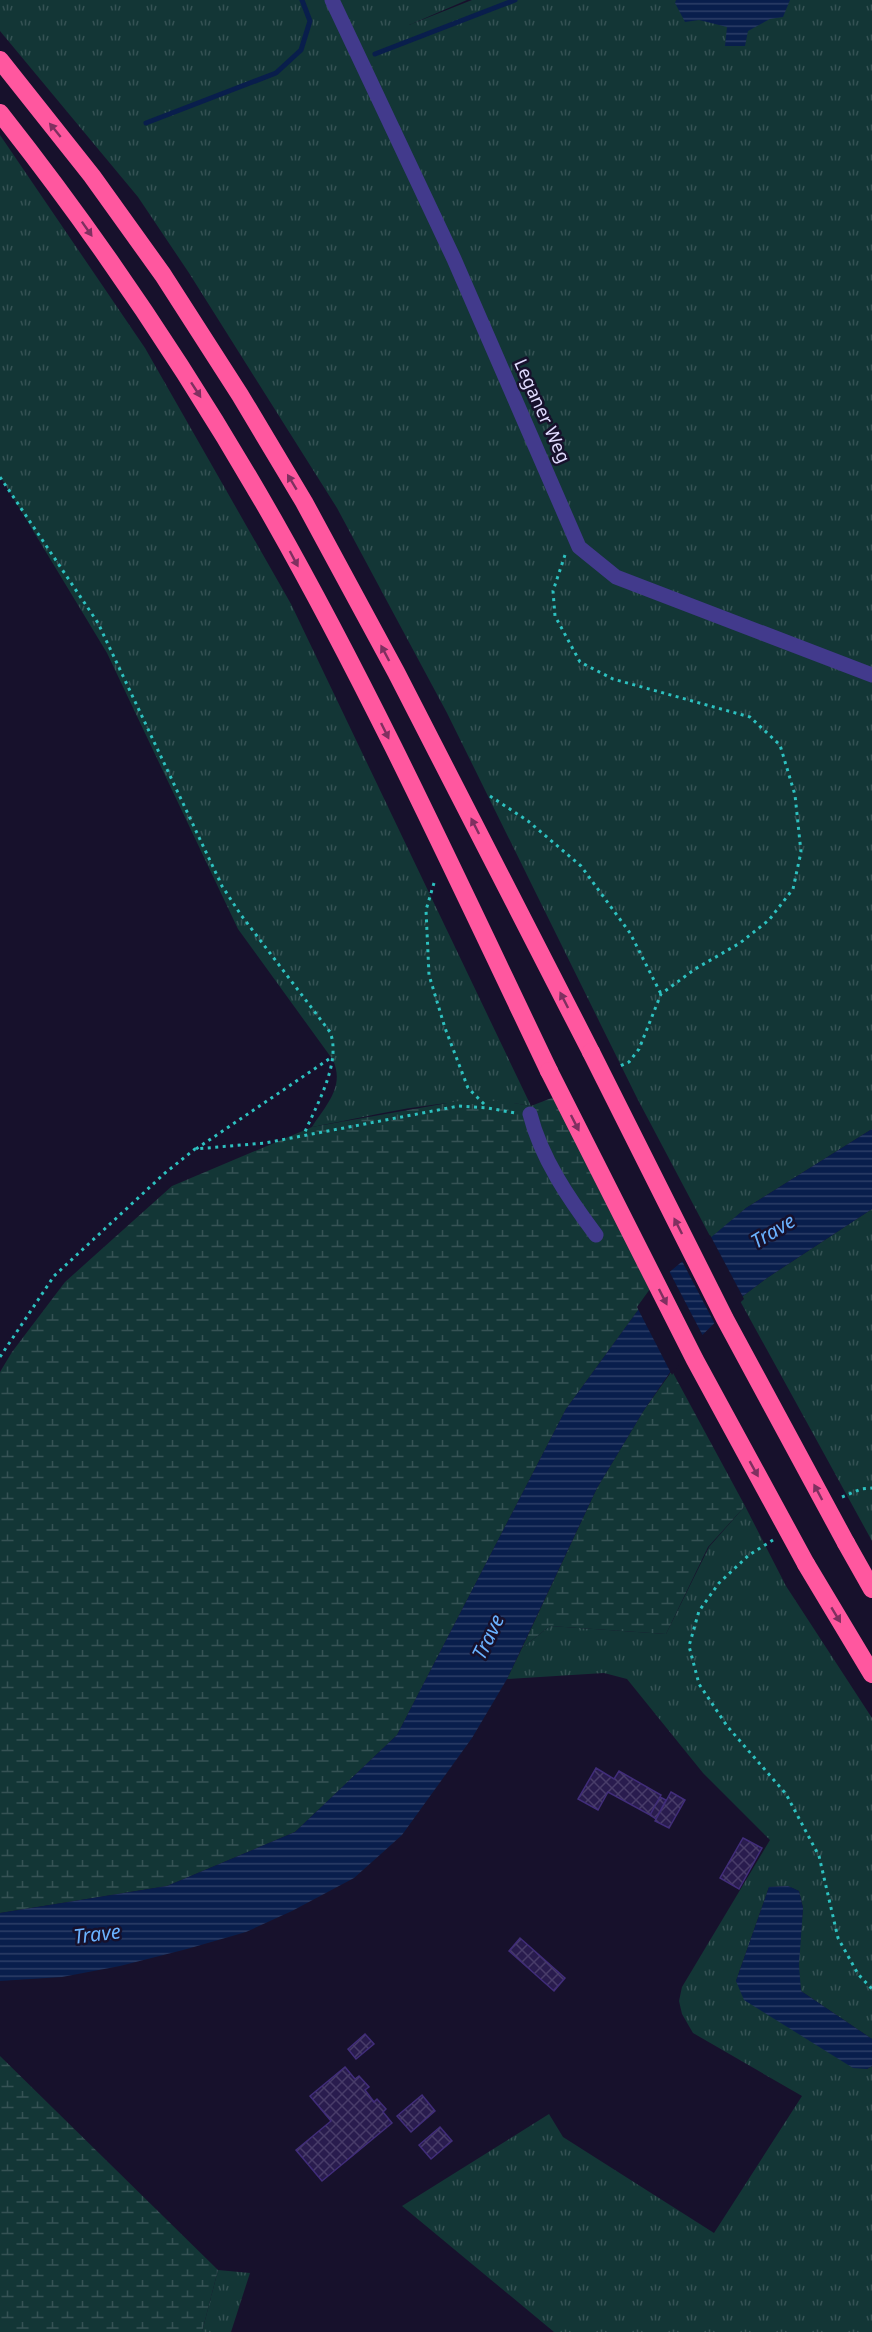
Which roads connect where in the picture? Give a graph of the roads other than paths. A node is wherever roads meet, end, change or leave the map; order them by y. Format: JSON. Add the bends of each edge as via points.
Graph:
{"nodes":[{"id":1,"x":332,"y":0,"type":"edge"},
{"id":2,"x":0,"y":60,"type":"edge"},
{"id":3,"x":0,"y":113,"type":"edge"},
{"id":4,"x":872,"y":675,"type":"edge"},
{"id":5,"x":530,"y":1114,"type":"road end"},
{"id":6,"x":596,"y":1234,"type":"dead end"},
{"id":7,"x":872,"y":1589,"type":"edge"},
{"id":8,"x":872,"y":1674,"type":"edge"}],
"edges":[{"from":1,"to":4,"type":"street","name":"Leganer Weg","via":[[454,259],[579,547],[616,577]]},
{"from":7,"to":2,"type":"highway","one_way":true,"bridge":true,"via":[[725,1319],[396,672],[304,502],[157,266]]},
{"from":3,"to":8,"type":"highway","one_way":true,"bridge":true,"via":[[135,297],[273,519],[364,688],[549,1071],[695,1360],[806,1564]]},
{"from":5,"to":6,"type":"street","via":[[536,1138]]}]}
